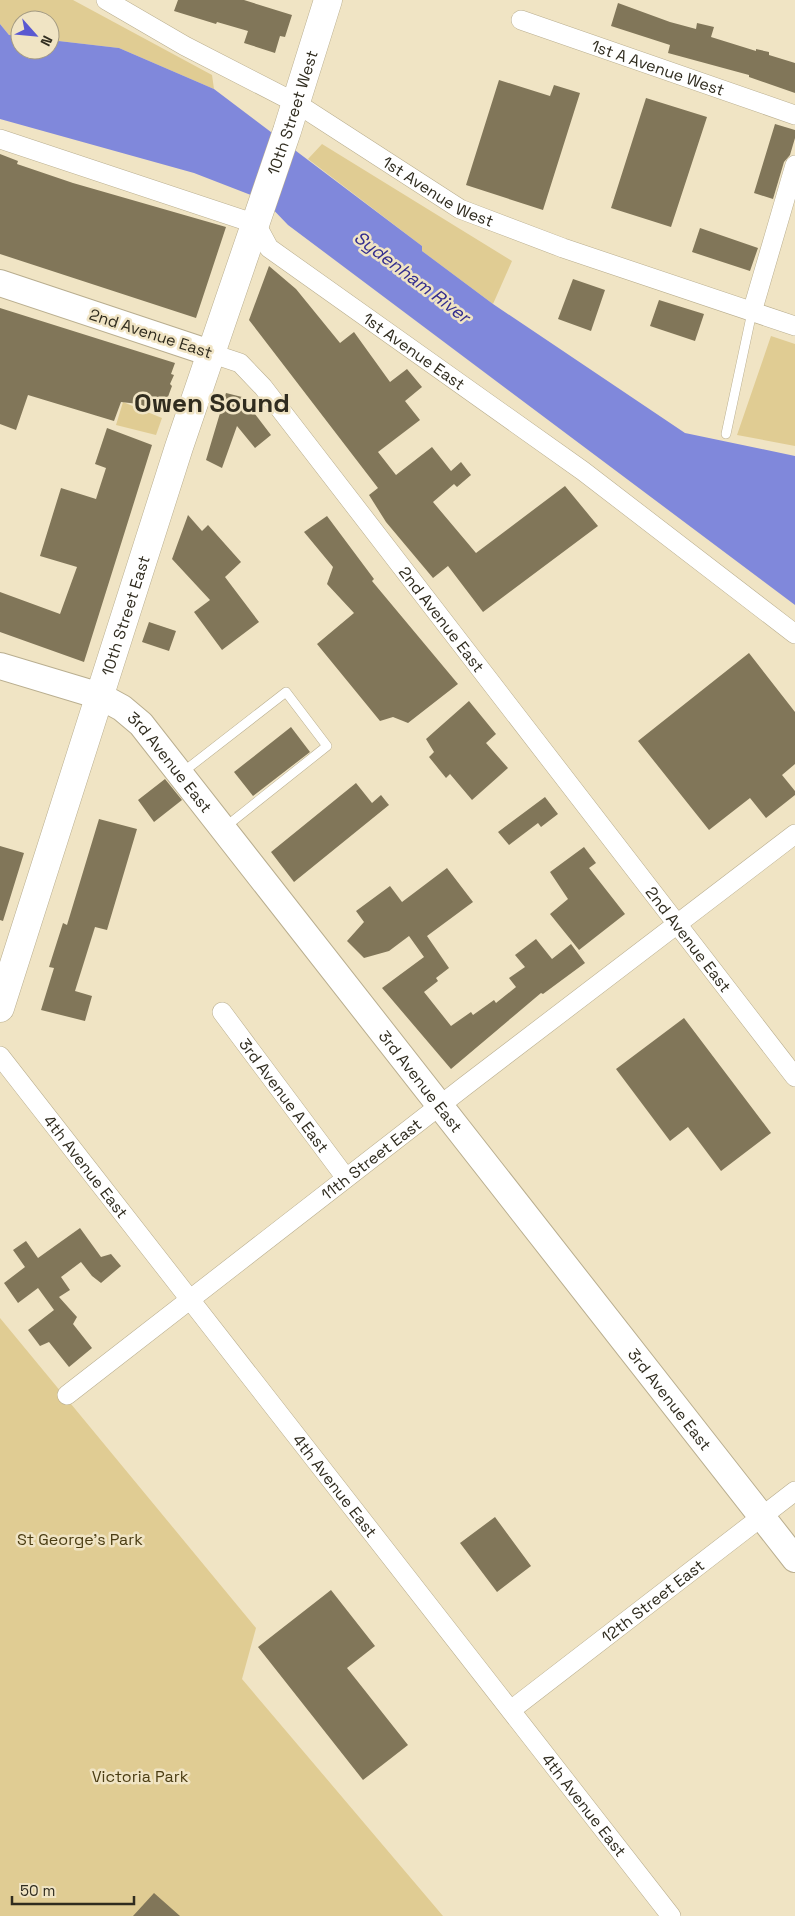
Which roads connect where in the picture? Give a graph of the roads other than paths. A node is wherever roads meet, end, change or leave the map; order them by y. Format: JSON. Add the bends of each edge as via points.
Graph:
{"nodes":[{"id":1,"x":106,"y":0,"type":"edge"},
{"id":2,"x":328,"y":0,"type":"edge"},
{"id":3,"x":521,"y":20,"type":"dead end"},
{"id":4,"x":296,"y":104,"type":"junction"},
{"id":5,"x":795,"y":115,"type":"edge"},
{"id":6,"x":0,"y":139,"type":"edge"},
{"id":7,"x":795,"y":165,"type":"edge"},
{"id":8,"x":260,"y":212,"type":"junction"},
{"id":9,"x":0,"y":283,"type":"edge"},
{"id":10,"x":752,"y":312,"type":"junction"},
{"id":11,"x":795,"y":326,"type":"edge"},
{"id":12,"x":210,"y":353,"type":"junction"},
{"id":13,"x":726,"y":434,"type":"dead end"},
{"id":14,"x":795,"y":634,"type":"edge"},
{"id":15,"x":0,"y":666,"type":"edge"},
{"id":16,"x":100,"y":696,"type":"junction"},
{"id":17,"x":180,"y":774,"type":"junction"},
{"id":18,"x":223,"y":828,"type":"junction"},
{"id":19,"x":795,"y":834,"type":"edge"},
{"id":20,"x":676,"y":924,"type":"junction"},
{"id":21,"x":0,"y":1008,"type":"edge"},
{"id":22,"x":222,"y":1012,"type":"dead end"},
{"id":23,"x":0,"y":1056,"type":"edge"},
{"id":24,"x":795,"y":1077,"type":"edge"},
{"id":25,"x":441,"y":1104,"type":"junction"},
{"id":26,"x":346,"y":1178,"type":"junction"},
{"id":27,"x":191,"y":1298,"type":"junction"},
{"id":28,"x":67,"y":1395,"type":"dead end"},
{"id":29,"x":795,"y":1491,"type":"edge"},
{"id":30,"x":762,"y":1517,"type":"junction"},
{"id":31,"x":795,"y":1559,"type":"edge"},
{"id":32,"x":511,"y":1710,"type":"junction"},
{"id":33,"x":671,"y":1916,"type":"edge"}],
"edges":[{"from":1,"to":4,"type":"street","name":"1st Avenue West"},
{"from":2,"to":4,"type":"main road","name":"10th Street West"},
{"from":3,"to":5,"type":"street","name":"1st A Avenue West"},
{"from":4,"to":8,"type":"main road","name":"10th Street West"},
{"from":4,"to":10,"type":"street","name":"1st Avenue West","via":[[460,209],[563,248]]},
{"from":6,"to":8,"type":"street","via":[[35,153]]},
{"from":7,"to":10,"type":"street"},
{"from":8,"to":12,"type":"main road","name":"10th Street East"},
{"from":8,"to":14,"type":"street","name":"1st Avenue East","via":[[269,248],[582,471]]},
{"from":9,"to":12,"type":"main road","name":"2nd Avenue East"},
{"from":10,"to":11,"type":"street","name":"1st Avenue West"},
{"from":10,"to":13,"type":"lane"},
{"from":12,"to":16,"type":"main road","name":"10th Street East"},
{"from":12,"to":20,"type":"street","name":"2nd Avenue East","via":[[240,363],[263,387]]},
{"from":15,"to":16,"type":"main road","name":"3rd Avenue East"},
{"from":16,"to":17,"type":"main road","name":"3rd Avenue East","via":[[141,724]]},
{"from":16,"to":21,"type":"main road","name":"10th Street East"},
{"from":17,"to":18,"type":"main road","name":"3rd Avenue East"},
{"from":17,"to":18,"type":"lane","via":[[286,692],[327,746]]},
{"from":18,"to":25,"type":"main road","name":"3rd Avenue East"},
{"from":19,"to":20,"type":"street","name":"11th Street East"},
{"from":20,"to":24,"type":"street","name":"2nd Avenue East"},
{"from":20,"to":25,"type":"street","name":"11th Street East"},
{"from":22,"to":26,"type":"street","name":"3rd Avenue A East"},
{"from":23,"to":27,"type":"street","name":"4th Avenue East"},
{"from":25,"to":26,"type":"street","name":"11th Street East"},
{"from":25,"to":30,"type":"main road","name":"3rd Avenue East"},
{"from":26,"to":27,"type":"street","name":"11th Street East"},
{"from":27,"to":28,"type":"street","name":"11th Street East"},
{"from":27,"to":32,"type":"street","name":"4th Avenue East"},
{"from":29,"to":30,"type":"street","name":"12th Street East"},
{"from":30,"to":31,"type":"main road","name":"3rd Avenue East"},
{"from":30,"to":32,"type":"street","name":"12th Street East"},
{"from":32,"to":33,"type":"street","name":"4th Avenue East"}]}
